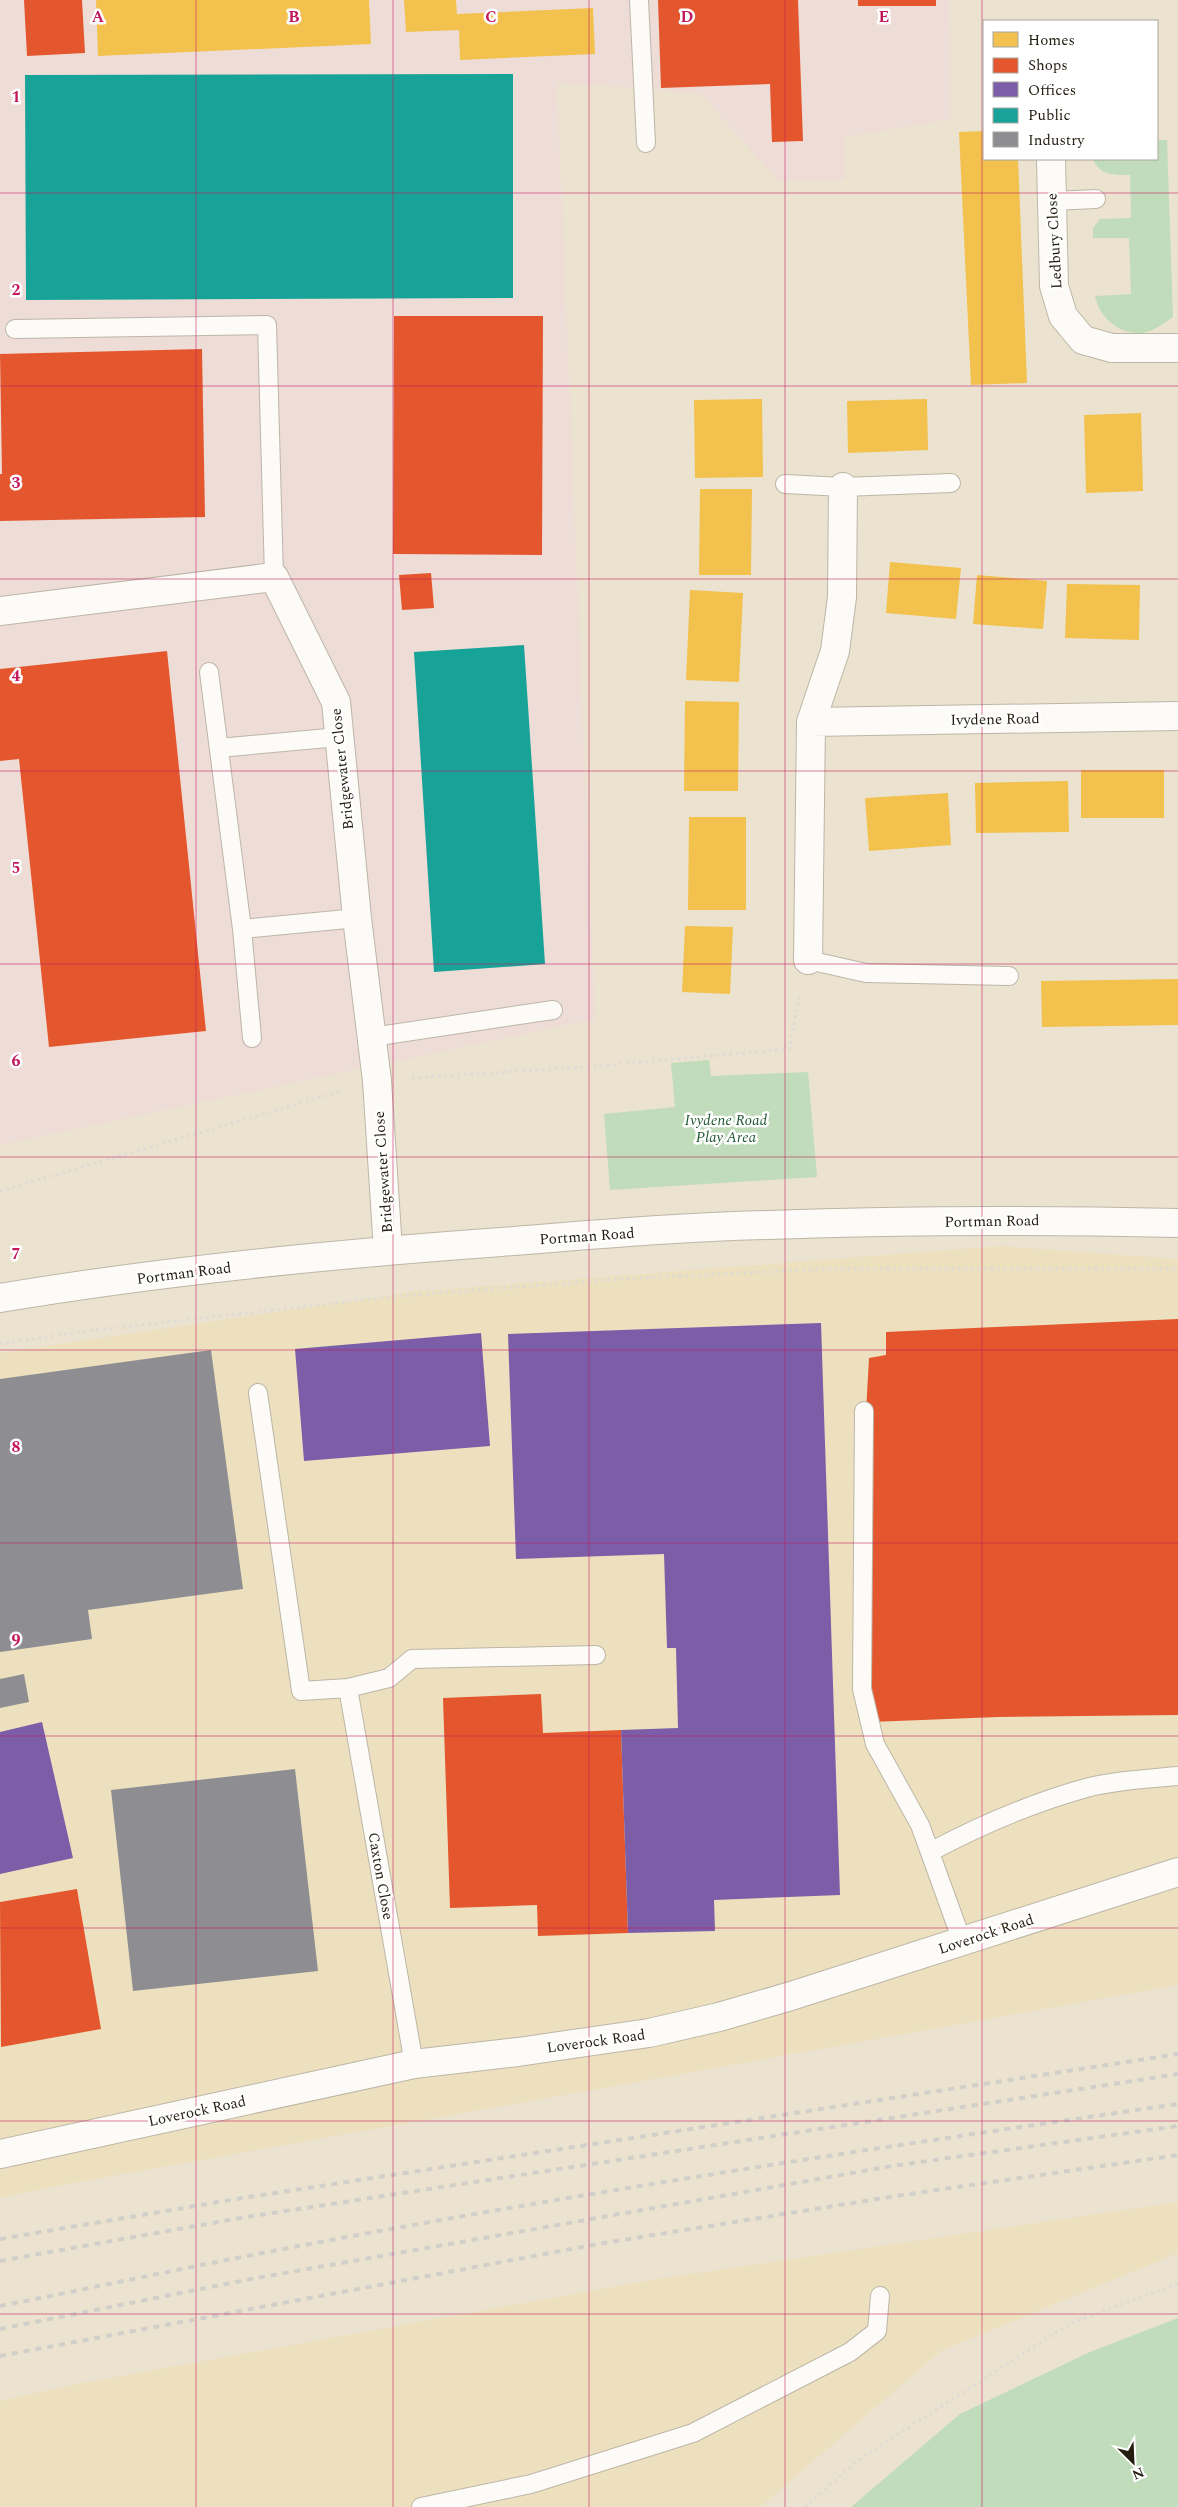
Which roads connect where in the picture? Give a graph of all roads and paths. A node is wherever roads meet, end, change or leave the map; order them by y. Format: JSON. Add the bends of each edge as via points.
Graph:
{"nodes":[{"id":1,"x":639,"y":0,"type":"edge"},
{"id":2,"x":646,"y":143,"type":"dead end"},
{"id":3,"x":1051,"y":160,"type":"edge"},
{"id":4,"x":1096,"y":199,"type":"dead end"},
{"id":5,"x":1052,"y":201,"type":"junction"},
{"id":6,"x":14,"y":329,"type":"dead end"},
{"id":7,"x":1178,"y":348,"type":"edge"},
{"id":8,"x":951,"y":483,"type":"dead end"},
{"id":9,"x":786,"y":484,"type":"dead end"},
{"id":10,"x":843,"y":487,"type":"junction"},
{"id":11,"x":274,"y":577,"type":"junction"},
{"id":12,"x":0,"y":611,"type":"edge"},
{"id":13,"x":209,"y":672,"type":"dead end"},
{"id":14,"x":1178,"y":716,"type":"edge"},
{"id":15,"x":811,"y":722,"type":"junction"},
{"id":16,"x":339,"y":737,"type":"junction"},
{"id":17,"x":219,"y":748,"type":"junction"},
{"id":18,"x":357,"y":918,"type":"junction"},
{"id":19,"x":242,"y":929,"type":"junction"},
{"id":20,"x":808,"y":960,"type":"joint"},
{"id":21,"x":1008,"y":976,"type":"dead end"},
{"id":22,"x":553,"y":1010,"type":"dead end"},
{"id":23,"x":794,"y":1024,"type":"dead end"},
{"id":24,"x":372,"y":1036,"type":"junction"},
{"id":25,"x":252,"y":1038,"type":"dead end"},
{"id":26,"x":377,"y":1081,"type":"junction"},
{"id":27,"x":0,"y":1191,"type":"edge"},
{"id":28,"x":1178,"y":1223,"type":"edge"},
{"id":29,"x":388,"y":1250,"type":"junction"},
{"id":30,"x":1178,"y":1269,"type":"edge"},
{"id":31,"x":0,"y":1298,"type":"edge"},
{"id":32,"x":0,"y":1344,"type":"edge"},
{"id":33,"x":258,"y":1393,"type":"dead end"},
{"id":34,"x":864,"y":1411,"type":"dead end"},
{"id":35,"x":596,"y":1655,"type":"dead end"},
{"id":36,"x":348,"y":1688,"type":"junction"},
{"id":37,"x":1178,"y":1776,"type":"edge"},
{"id":38,"x":930,"y":1852,"type":"junction"},
{"id":39,"x":1178,"y":1872,"type":"edge"},
{"id":40,"x":962,"y":1941,"type":"junction"},
{"id":41,"x":414,"y":2064,"type":"junction"},
{"id":42,"x":0,"y":2154,"type":"edge"},
{"id":43,"x":1178,"y":2284,"type":"edge"},
{"id":44,"x":880,"y":2296,"type":"dead end"},
{"id":45,"x":421,"y":2507,"type":"edge"},
{"id":46,"x":805,"y":2507,"type":"edge"}],
"edges":[{"from":1,"to":2,"type":"lane"},
{"from":3,"to":5,"type":"street","name":"Ledbury Close"},
{"from":4,"to":5,"type":"lane"},
{"from":5,"to":7,"type":"street","name":"Ledbury Close","via":[[1054,286],[1063,316],[1083,340],[1112,348]]},
{"from":6,"to":11,"type":"lane","via":[[267,325]]},
{"from":8,"to":10,"type":"lane"},
{"from":9,"to":10,"type":"lane"},
{"from":10,"to":15,"type":"street","via":[[842,597],[835,651]]},
{"from":11,"to":12,"type":"street"},
{"from":11,"to":16,"type":"street","name":"Bridgewater Close","via":[[336,702]]},
{"from":13,"to":17,"type":"lane"},
{"from":14,"to":15,"type":"street","name":"Ivydene Road"},
{"from":15,"to":20,"type":"street"},
{"from":16,"to":17,"type":"lane"},
{"from":16,"to":18,"type":"street","name":"Bridgewater Close"},
{"from":17,"to":19,"type":"lane"},
{"from":18,"to":19,"type":"lane"},
{"from":18,"to":24,"type":"street","name":"Bridgewater Close"},
{"from":19,"to":25,"type":"lane"},
{"from":20,"to":21,"type":"lane","via":[[866,974]]},
{"from":22,"to":24,"type":"lane"},
{"from":23,"to":26,"type":"path","via":[[789,1049]]},
{"from":24,"to":26,"type":"street","name":"Bridgewater Close"},
{"from":26,"to":27,"type":"path"},
{"from":26,"to":29,"type":"street","name":"Bridgewater Close"},
{"from":28,"to":29,"type":"street","name":"Portman Road","via":[[1040,1220],[767,1224]]},
{"from":29,"to":31,"type":"street","name":"Portman Road"},
{"from":30,"to":32,"type":"path","via":[[824,1269],[620,1279],[399,1296],[86,1331]]},
{"from":33,"to":36,"type":"lane","via":[[301,1691]]},
{"from":34,"to":38,"type":"lane","via":[[862,1689],[876,1744],[920,1825]]},
{"from":35,"to":36,"type":"lane","via":[[412,1659],[389,1678]]},
{"from":36,"to":41,"type":"lane","name":"Caxton Close"},
{"from":37,"to":38,"type":"lane","via":[[1087,1788],[1012,1814]]},
{"from":38,"to":40,"type":"lane"},
{"from":39,"to":40,"type":"street","name":"Loverock Road"},
{"from":40,"to":41,"type":"street","name":"Loverock Road","via":[[782,1999],[650,2033]]},
{"from":41,"to":42,"type":"street","name":"Loverock Road"},
{"from":43,"to":46,"type":"path","via":[[1071,2323],[858,2460]]},
{"from":44,"to":45,"type":"lane","via":[[877,2331],[850,2352],[693,2433],[531,2484]]}]}
